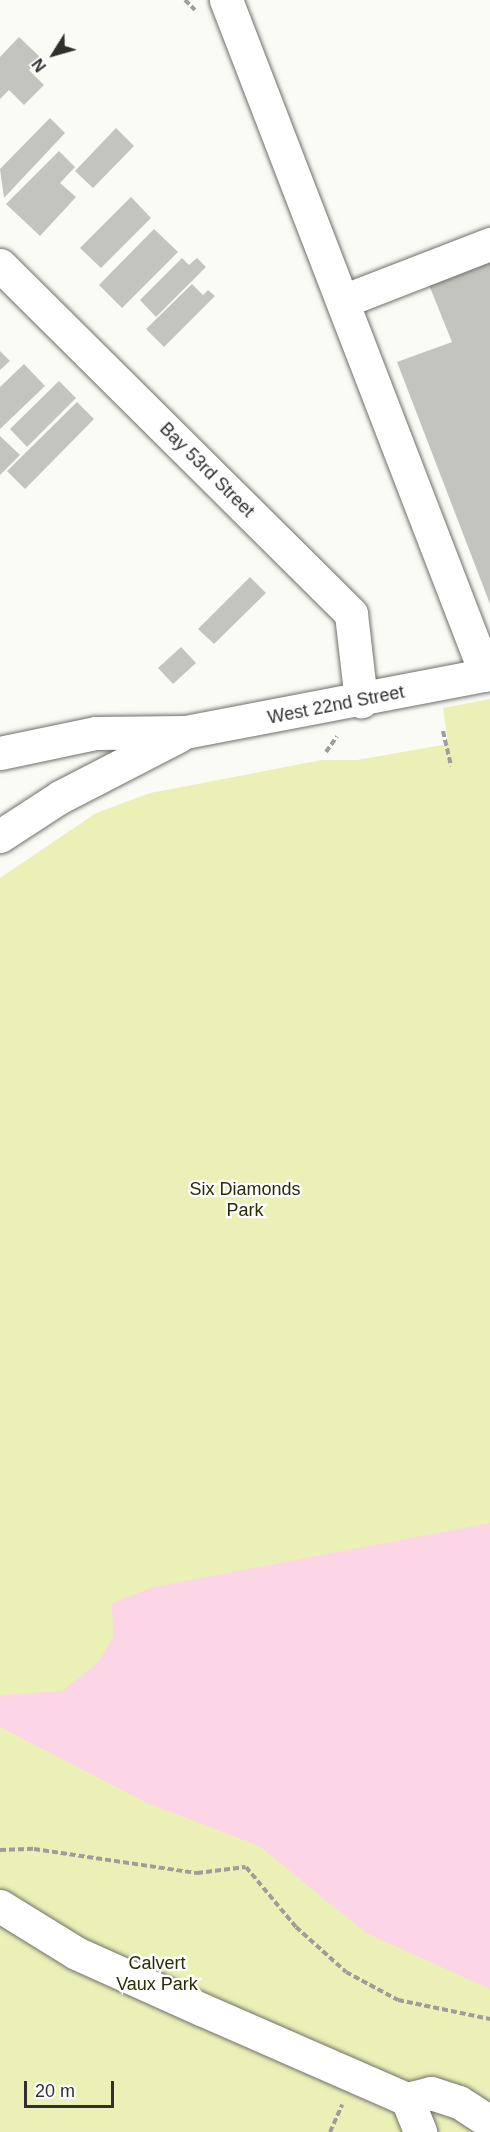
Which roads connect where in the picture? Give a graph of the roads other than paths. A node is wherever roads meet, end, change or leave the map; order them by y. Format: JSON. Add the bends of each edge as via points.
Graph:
{"nodes":[{"id":1,"x":226,"y":0,"type":"edge"},
{"id":2,"x":490,"y":244,"type":"edge"},
{"id":3,"x":0,"y":266,"type":"edge"},
{"id":4,"x":343,"y":301,"type":"junction"},
{"id":5,"x":488,"y":675,"type":"edge"},
{"id":6,"x":362,"y":701,"type":"junction"},
{"id":7,"x":185,"y":732,"type":"junction"},
{"id":8,"x":0,"y":753,"type":"edge"},
{"id":9,"x":0,"y":836,"type":"edge"},
{"id":10,"x":0,"y":1906,"type":"edge"},
{"id":11,"x":407,"y":2099,"type":"junction"},
{"id":12,"x":490,"y":2121,"type":"edge"},
{"id":13,"x":420,"y":2132,"type":"edge"}],
"edges":[{"from":1,"to":4,"type":"street"},
{"from":2,"to":4,"type":"street"},
{"from":3,"to":6,"type":"street","name":"Bay 53rd Street","via":[[351,614]]},
{"from":4,"to":5,"type":"street"},
{"from":5,"to":6,"type":"street","name":"West 22nd Street"},
{"from":6,"to":7,"type":"street","name":"West 22nd Street"},
{"from":7,"to":8,"type":"street","name":"West 22nd Street","via":[[96,734]]},
{"from":7,"to":9,"type":"street","name":"West 22nd Street","via":[[60,797]]},
{"from":10,"to":11,"type":"street","via":[[76,1953]]},
{"from":11,"to":12,"type":"street","via":[[431,2093],[459,2102]]},
{"from":11,"to":13,"type":"street"}]}
